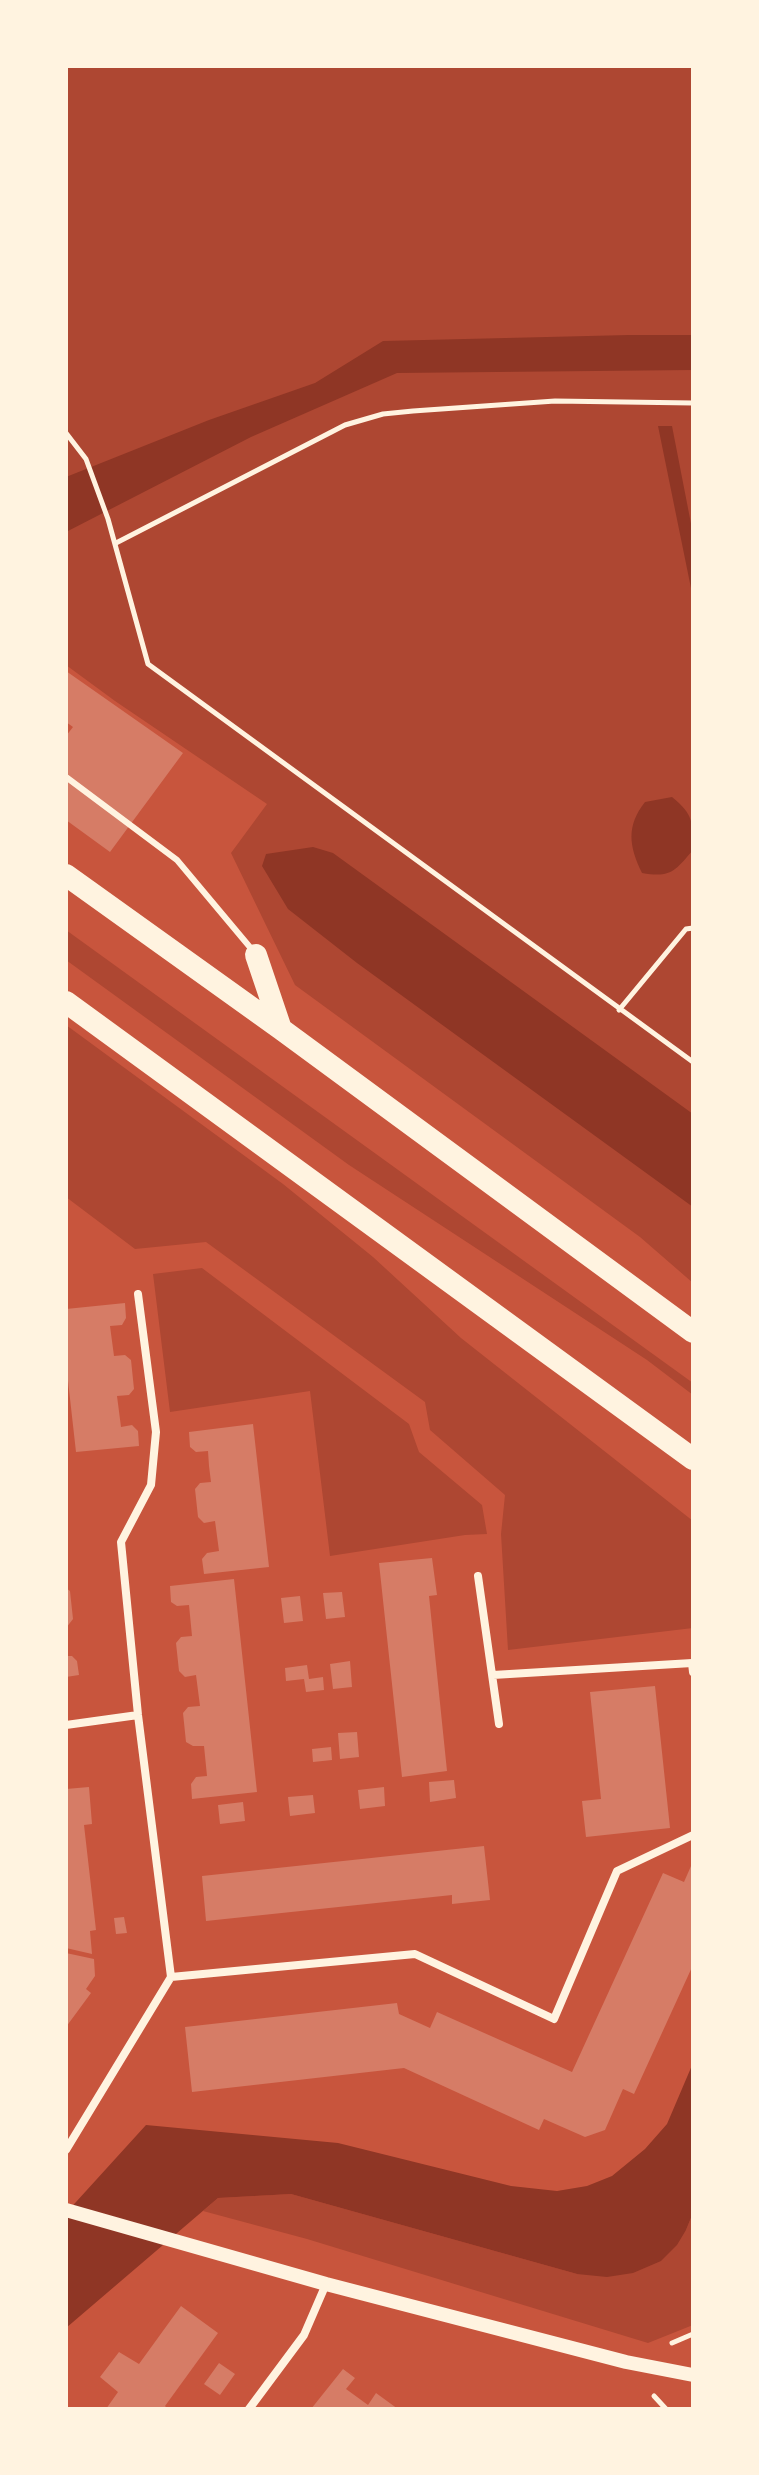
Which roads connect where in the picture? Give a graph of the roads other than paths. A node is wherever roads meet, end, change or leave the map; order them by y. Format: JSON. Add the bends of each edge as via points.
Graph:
{"nodes":[{"id":1,"x":66,"y":777,"type":"edge"},
{"id":2,"x":66,"y":875,"type":"edge"},
{"id":3,"x":256,"y":955,"type":"joint"},
{"id":4,"x":66,"y":1002,"type":"edge"},
{"id":5,"x":281,"y":1029,"type":"junction"},
{"id":6,"x":138,"y":1294,"type":"dead end"},
{"id":7,"x":693,"y":1332,"type":"edge"},
{"id":8,"x":693,"y":1459,"type":"edge"},
{"id":9,"x":478,"y":1576,"type":"dead end"},
{"id":10,"x":693,"y":1672,"type":"edge"},
{"id":11,"x":493,"y":1675,"type":"junction"},
{"id":12,"x":138,"y":1715,"type":"junction"},
{"id":13,"x":499,"y":1724,"type":"dead end"},
{"id":14,"x":66,"y":1725,"type":"edge"},
{"id":15,"x":693,"y":1835,"type":"edge"},
{"id":16,"x":171,"y":1977,"type":"junction"},
{"id":17,"x":66,"y":2150,"type":"edge"},
{"id":18,"x":66,"y":2210,"type":"edge"},
{"id":19,"x":326,"y":2284,"type":"junction"},
{"id":20,"x":693,"y":2375,"type":"edge"},
{"id":21,"x":249,"y":2409,"type":"edge"}],
"edges":[{"from":1,"to":3,"type":"lane","via":[[177,860]]},
{"from":2,"to":5,"type":"highway"},
{"from":3,"to":5,"type":"highway"},
{"from":4,"to":8,"type":"highway"},
{"from":5,"to":7,"type":"highway"},
{"from":6,"to":12,"type":"street","via":[[156,1432],[151,1485],[121,1542]]},
{"from":9,"to":11,"type":"street"},
{"from":10,"to":11,"type":"street","via":[[692,1663]]},
{"from":11,"to":13,"type":"street"},
{"from":12,"to":14,"type":"street"},
{"from":12,"to":16,"type":"street"},
{"from":15,"to":16,"type":"street","via":[[617,1871],[554,2019],[415,1954]]},
{"from":16,"to":17,"type":"street"},
{"from":18,"to":19,"type":"street"},
{"from":19,"to":20,"type":"street"},
{"from":19,"to":21,"type":"street","via":[[304,2335]]}]}
